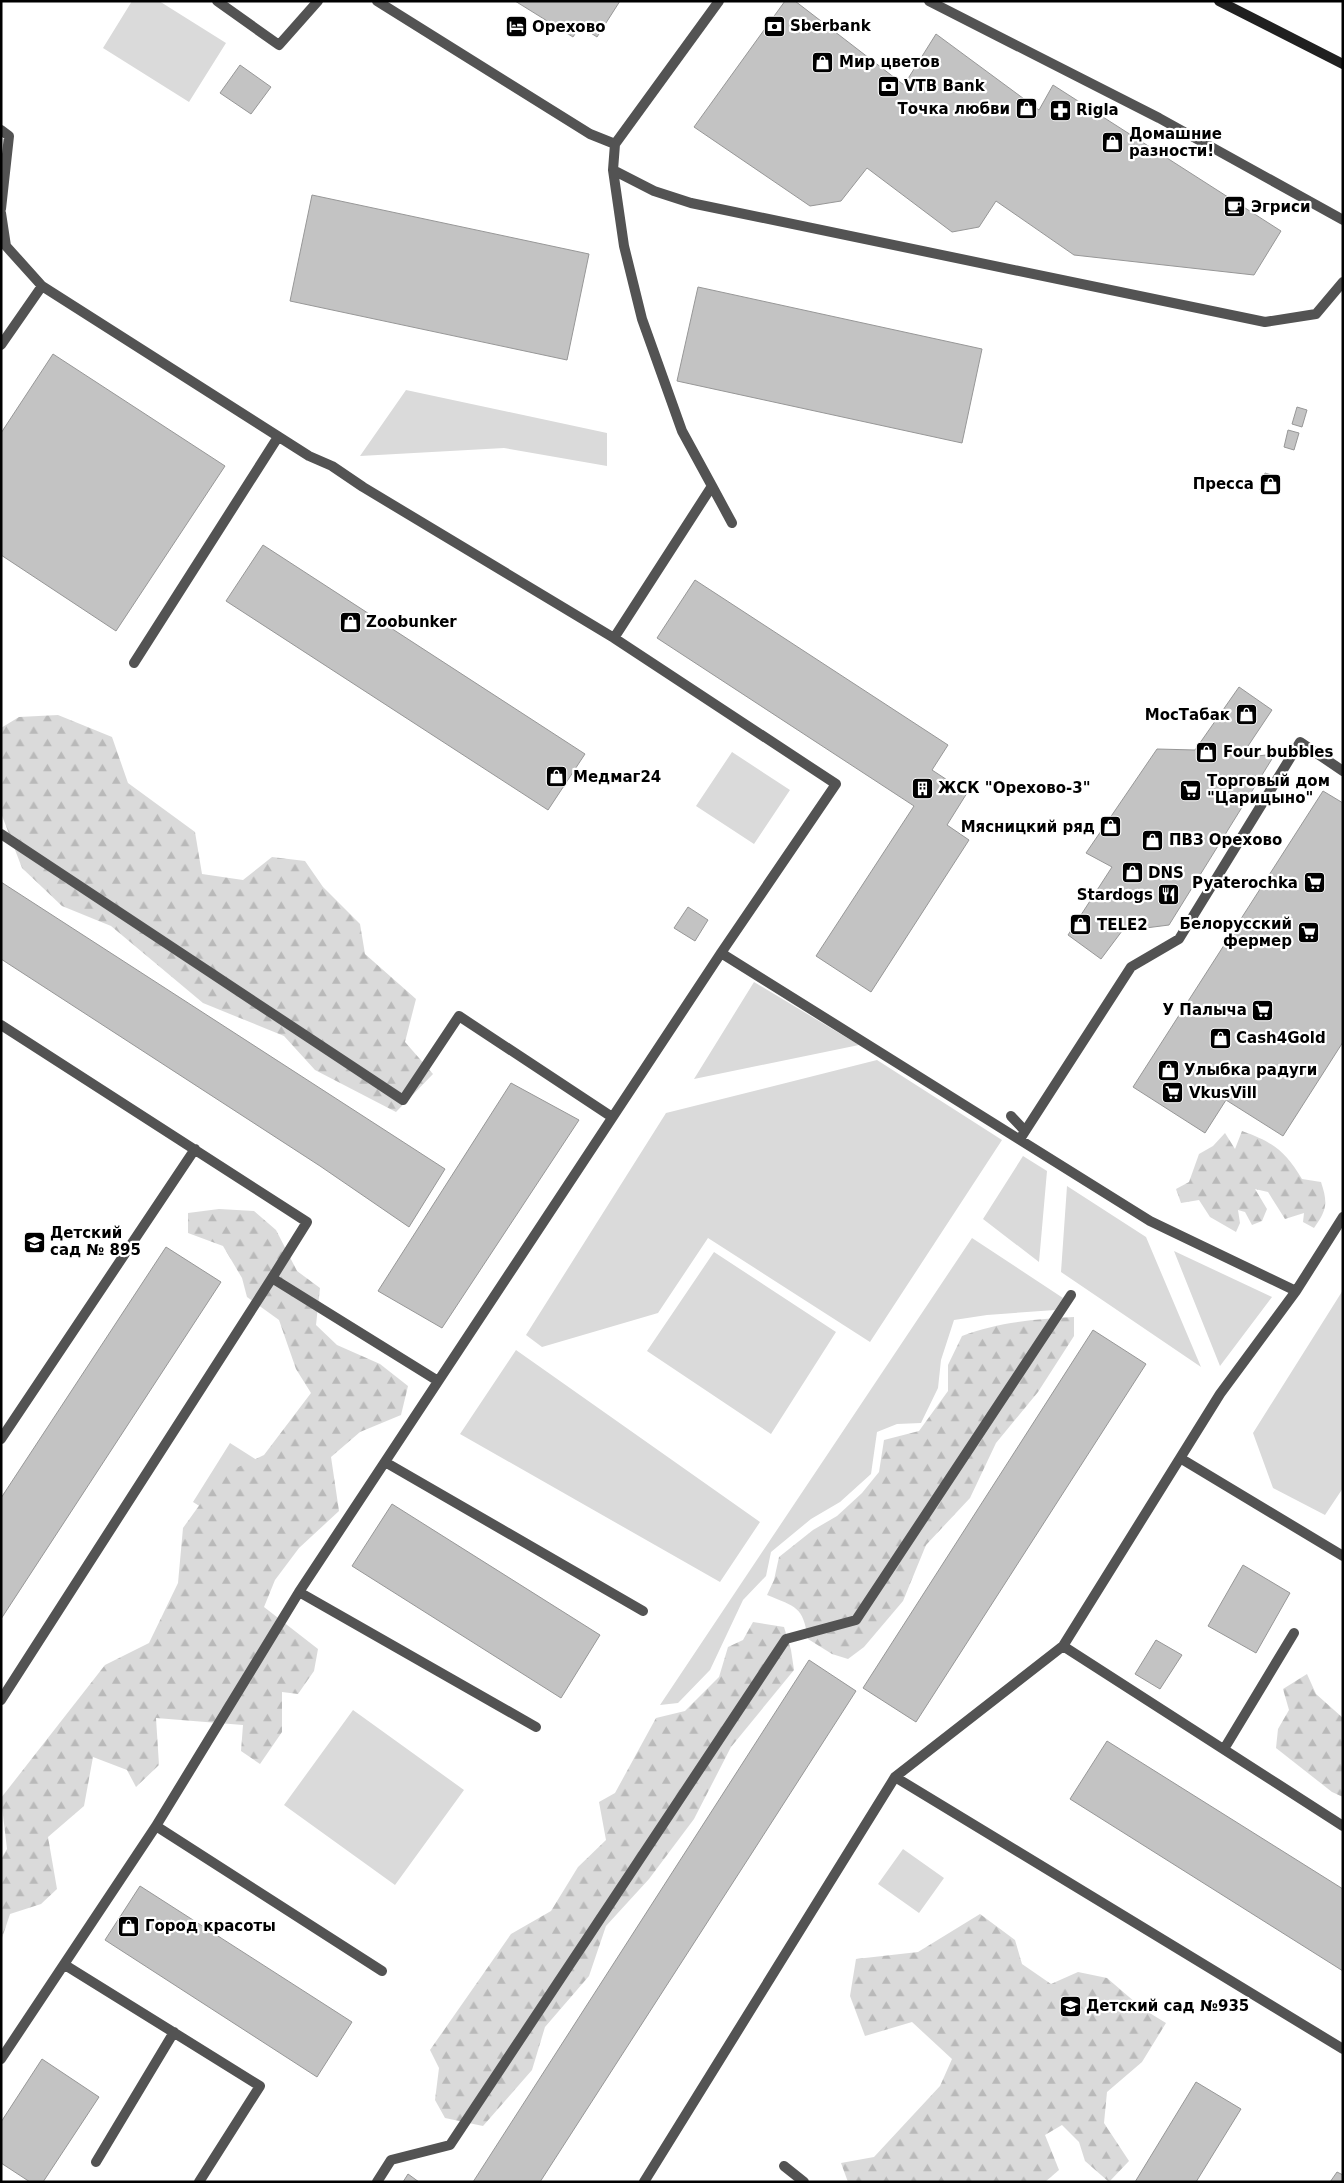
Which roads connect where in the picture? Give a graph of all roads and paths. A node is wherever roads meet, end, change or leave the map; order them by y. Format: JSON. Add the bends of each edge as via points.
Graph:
{"nodes":[{"id":1,"x":217,"y":1,"type":"edge"},
{"id":2,"x":318,"y":1,"type":"edge"},
{"id":3,"x":377,"y":1,"type":"edge"},
{"id":4,"x":719,"y":1,"type":"edge"},
{"id":5,"x":929,"y":1,"type":"edge"},
{"id":6,"x":1219,"y":1,"type":"edge"},
{"id":7,"x":1343,"y":64,"type":"edge"},
{"id":8,"x":1,"y":130,"type":"edge"},
{"id":9,"x":615,"y":144,"type":"junction"},
{"id":10,"x":613,"y":170,"type":"junction"},
{"id":11,"x":1,"y":209,"type":"edge"},
{"id":12,"x":1,"y":213,"type":"edge"},
{"id":13,"x":1343,"y":220,"type":"edge"},
{"id":14,"x":1343,"y":282,"type":"edge"},
{"id":15,"x":42,"y":286,"type":"junction"},
{"id":16,"x":1,"y":345,"type":"edge"},
{"id":17,"x":278,"y":437,"type":"junction"},
{"id":18,"x":712,"y":486,"type":"junction"},
{"id":19,"x":732,"y":523,"type":"dead end"},
{"id":20,"x":614,"y":638,"type":"junction"},
{"id":21,"x":134,"y":663,"type":"dead end"},
{"id":22,"x":1343,"y":771,"type":"edge"},
{"id":23,"x":1,"y":834,"type":"edge"},
{"id":24,"x":721,"y":953,"type":"junction"},
{"id":25,"x":1,"y":1025,"type":"edge"},
{"id":26,"x":1011,"y":1116,"type":"dead end"},
{"id":27,"x":612,"y":1117,"type":"junction"},
{"id":28,"x":1022,"y":1135,"type":"junction"},
{"id":29,"x":195,"y":1149,"type":"junction"},
{"id":30,"x":1343,"y":1217,"type":"edge"},
{"id":31,"x":272,"y":1278,"type":"junction"},
{"id":32,"x":1296,"y":1290,"type":"junction"},
{"id":33,"x":1071,"y":1295,"type":"dead end"},
{"id":34,"x":438,"y":1381,"type":"junction"},
{"id":35,"x":1,"y":1439,"type":"edge"},
{"id":36,"x":1180,"y":1458,"type":"junction"},
{"id":37,"x":385,"y":1462,"type":"junction"},
{"id":38,"x":1343,"y":1556,"type":"edge"},
{"id":39,"x":299,"y":1592,"type":"junction"},
{"id":40,"x":643,"y":1610,"type":"dead end"},
{"id":41,"x":1294,"y":1632,"type":"dead end"},
{"id":42,"x":1063,"y":1646,"type":"junction"},
{"id":43,"x":1,"y":1700,"type":"edge"},
{"id":44,"x":536,"y":1727,"type":"dead end"},
{"id":45,"x":1224,"y":1749,"type":"junction"},
{"id":46,"x":895,"y":1777,"type":"junction"},
{"id":47,"x":156,"y":1826,"type":"junction"},
{"id":48,"x":1343,"y":1826,"type":"edge"},
{"id":49,"x":65,"y":1965,"type":"junction"},
{"id":50,"x":382,"y":1972,"type":"dead end"},
{"id":51,"x":174,"y":2032,"type":"junction"},
{"id":52,"x":1343,"y":2049,"type":"edge"},
{"id":53,"x":1,"y":2058,"type":"edge"},
{"id":54,"x":96,"y":2162,"type":"dead end"},
{"id":55,"x":784,"y":2166,"type":"dead end"},
{"id":56,"x":199,"y":2182,"type":"edge"},
{"id":57,"x":377,"y":2182,"type":"edge"},
{"id":58,"x":644,"y":2182,"type":"edge"},
{"id":59,"x":804,"y":2182,"type":"edge"}],
"edges":[{"from":1,"to":2,"type":"lane","via":[[279,45]]},
{"from":3,"to":9,"type":"lane","via":[[590,134]]},
{"from":4,"to":9,"type":"lane"},
{"from":5,"to":13,"type":"lane","via":[[1159,118]]},
{"from":6,"to":7,"type":"main road"},
{"from":8,"to":11,"type":"lane","via":[[9,136]]},
{"from":9,"to":10,"type":"lane"},
{"from":10,"to":14,"type":"lane","via":[[654,191],[691,203],[1265,322],[1316,314]]},
{"from":10,"to":18,"type":"lane","via":[[624,246],[642,319],[682,431]]},
{"from":12,"to":15,"type":"lane","via":[[6,246]]},
{"from":15,"to":16,"type":"lane"},
{"from":15,"to":17,"type":"lane"},
{"from":17,"to":20,"type":"lane","via":[[332,466]]},
{"from":17,"to":21,"type":"lane"},
{"from":18,"to":19,"type":"lane"},
{"from":18,"to":20,"type":"lane"},
{"from":20,"to":24,"type":"lane","via":[[836,784]]},
{"from":22,"to":28,"type":"lane","via":[[1300,742],[1179,939],[1131,967]]},
{"from":23,"to":27,"type":"lane","via":[[403,1100],[459,1016]]},
{"from":24,"to":27,"type":"lane"},
{"from":24,"to":28,"type":"lane"},
{"from":25,"to":29,"type":"lane"},
{"from":26,"to":28,"type":"lane"},
{"from":27,"to":34,"type":"lane"},
{"from":28,"to":32,"type":"lane","via":[[1150,1221]]},
{"from":29,"to":31,"type":"lane","via":[[307,1222]]},
{"from":29,"to":35,"type":"lane"},
{"from":30,"to":32,"type":"lane"},
{"from":31,"to":34,"type":"lane"},
{"from":31,"to":43,"type":"lane"},
{"from":32,"to":36,"type":"lane","via":[[1220,1394]]},
{"from":33,"to":57,"type":"lane","via":[[856,1620],[786,1640],[450,2145],[391,2160]]},
{"from":34,"to":37,"type":"lane"},
{"from":36,"to":38,"type":"lane"},
{"from":36,"to":42,"type":"lane"},
{"from":37,"to":39,"type":"lane"},
{"from":37,"to":40,"type":"lane"},
{"from":39,"to":44,"type":"lane"},
{"from":39,"to":47,"type":"lane"},
{"from":41,"to":45,"type":"lane"},
{"from":42,"to":45,"type":"lane"},
{"from":42,"to":46,"type":"lane"},
{"from":45,"to":48,"type":"lane"},
{"from":46,"to":52,"type":"lane"},
{"from":46,"to":58,"type":"lane"},
{"from":47,"to":49,"type":"lane"},
{"from":47,"to":50,"type":"lane"},
{"from":49,"to":51,"type":"lane"},
{"from":49,"to":53,"type":"lane"},
{"from":51,"to":54,"type":"lane"},
{"from":51,"to":56,"type":"lane","via":[[260,2086]]},
{"from":55,"to":59,"type":"lane"}]}
